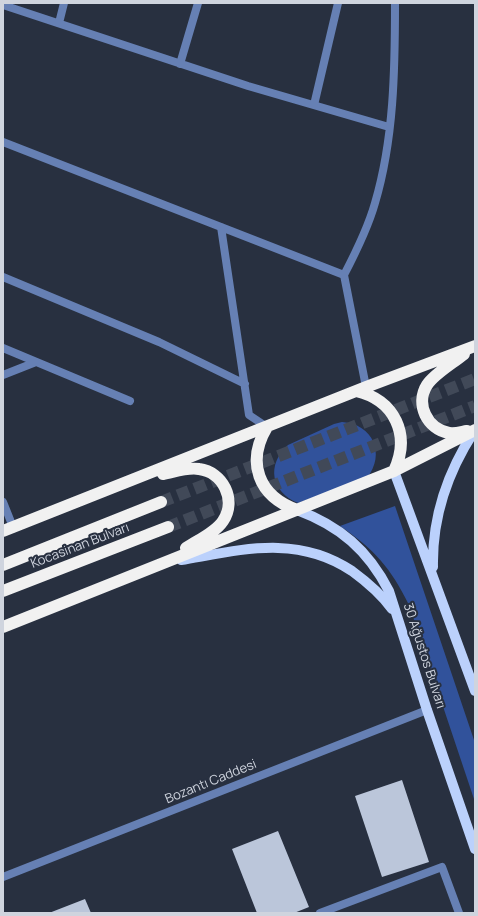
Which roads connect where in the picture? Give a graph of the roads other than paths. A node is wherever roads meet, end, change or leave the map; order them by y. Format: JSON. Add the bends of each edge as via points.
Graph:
{"nodes":[{"id":1,"x":64,"y":3,"type":"edge"},
{"id":2,"x":198,"y":3,"type":"edge"},
{"id":3,"x":338,"y":3,"type":"edge"},
{"id":4,"x":395,"y":3,"type":"edge"},
{"id":5,"x":3,"y":5,"type":"edge"},
{"id":6,"x":58,"y":23,"type":"junction"},
{"id":7,"x":180,"y":64,"type":"junction"},
{"id":8,"x":314,"y":105,"type":"junction"},
{"id":9,"x":389,"y":127,"type":"junction"},
{"id":10,"x":3,"y":142,"type":"edge"},
{"id":11,"x":221,"y":227,"type":"junction"},
{"id":12,"x":344,"y":275,"type":"junction"},
{"id":13,"x":3,"y":277,"type":"edge"},
{"id":14,"x":475,"y":346,"type":"edge"},
{"id":15,"x":3,"y":348,"type":"edge"},
{"id":16,"x":36,"y":362,"type":"junction"},
{"id":17,"x":3,"y":375,"type":"edge"},
{"id":18,"x":245,"y":384,"type":"junction"},
{"id":19,"x":361,"y":389,"type":"junction"},
{"id":20,"x":130,"y":402,"type":"dead end"},
{"id":21,"x":266,"y":427,"type":"junction"},
{"id":22,"x":475,"y":430,"type":"edge"},
{"id":23,"x":394,"y":471,"type":"junction"},
{"id":24,"x":134,"y":479,"type":"junction"},
{"id":25,"x":3,"y":502,"type":"edge"},
{"id":26,"x":161,"y":502,"type":"tunnel mouth"},
{"id":27,"x":297,"y":510,"type":"junction"},
{"id":28,"x":168,"y":527,"type":"tunnel mouth"},
{"id":29,"x":8,"y":529,"type":"edge"},
{"id":30,"x":165,"y":562,"type":"junction"},
{"id":31,"x":3,"y":564,"type":"edge"},
{"id":32,"x":433,"y":575,"type":"junction"},
{"id":33,"x":3,"y":591,"type":"edge"},
{"id":34,"x":396,"y":615,"type":"junction"},
{"id":35,"x":3,"y":627,"type":"edge"},
{"id":36,"x":475,"y":691,"type":"edge"},
{"id":37,"x":427,"y":710,"type":"junction"},
{"id":38,"x":475,"y":849,"type":"edge"},
{"id":39,"x":3,"y":877,"type":"edge"},
{"id":40,"x":320,"y":913,"type":"edge"},
{"id":41,"x":459,"y":913,"type":"edge"}],
"edges":[{"from":1,"to":6,"type":"street"},
{"from":2,"to":7,"type":"street"},
{"from":3,"to":8,"type":"street"},
{"from":4,"to":9,"type":"street","via":[[394,69]]},
{"from":5,"to":6,"type":"street"},
{"from":6,"to":7,"type":"street"},
{"from":7,"to":8,"type":"street"},
{"from":8,"to":9,"type":"street"},
{"from":9,"to":12,"type":"street","via":[[375,204],[360,244]]},
{"from":10,"to":11,"type":"street"},
{"from":11,"to":12,"type":"street"},
{"from":11,"to":18,"type":"street"},
{"from":12,"to":19,"type":"street"},
{"from":13,"to":18,"type":"street","via":[[159,342]]},
{"from":14,"to":19,"type":"highway"},
{"from":14,"to":22,"type":"highway","via":[[432,379],[427,384],[422,398],[424,413],[434,427],[450,433]]},
{"from":15,"to":16,"type":"street"},
{"from":16,"to":17,"type":"street"},
{"from":16,"to":20,"type":"street"},
{"from":18,"to":21,"type":"street","via":[[249,415]]},
{"from":19,"to":21,"type":"highway"},
{"from":19,"to":23,"type":"highway","via":[[387,408],[396,421],[400,431],[401,452]]},
{"from":21,"to":24,"type":"highway"},
{"from":21,"to":27,"type":"highway","via":[[258,445],[259,476],[270,494]]},
{"from":22,"to":23,"type":"highway"},
{"from":22,"to":32,"type":"main road","via":[[455,465],[440,503],[434,538]]},
{"from":23,"to":27,"type":"highway"},
{"from":23,"to":32,"type":"main road"},
{"from":24,"to":29,"type":"highway"},
{"from":24,"to":30,"type":"highway","via":[[199,468],[215,475],[226,489],[227,514],[218,527]]},
{"from":25,"to":29,"type":"street"},
{"from":26,"to":31,"type":"highway","name":"Kocasinan Bulvarı"},
{"from":27,"to":30,"type":"highway"},
{"from":27,"to":34,"type":"main road","name":"30 Ağustos Bulvarı","via":[[341,532],[364,553],[389,590]]},
{"from":28,"to":33,"type":"highway","name":"Kocasinan Bulvarı"},
{"from":30,"to":34,"type":"main road","via":[[255,548],[292,548],[307,551],[334,561],[362,578],[386,601]]},
{"from":30,"to":35,"type":"highway"},
{"from":32,"to":36,"type":"main road"},
{"from":34,"to":37,"type":"main road","name":"30 Ağustos Bulvarı"},
{"from":37,"to":38,"type":"main road","name":"30 Ağustos Bulvarı"},
{"from":37,"to":39,"type":"street","name":"Bozantı Caddesi"},
{"from":40,"to":41,"type":"street","via":[[442,868]]}]}
